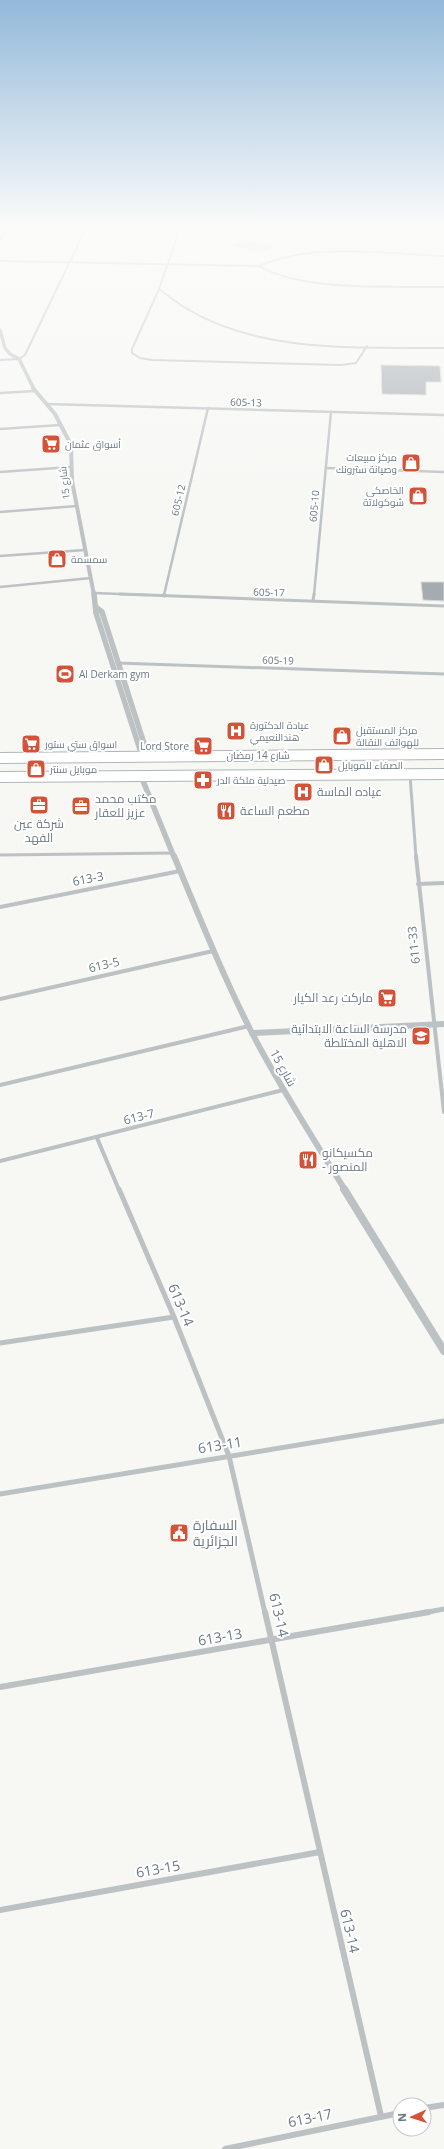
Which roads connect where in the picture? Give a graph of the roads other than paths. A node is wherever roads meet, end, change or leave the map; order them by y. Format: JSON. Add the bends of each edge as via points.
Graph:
{"nodes":[{"id":1,"x":38,"y":326,"type":"edge"},
{"id":2,"x":142,"y":326,"type":"edge"},
{"id":3,"x":223,"y":326,"type":"edge"},
{"id":4,"x":0,"y":330,"type":"edge"},
{"id":5,"x":367,"y":346,"type":"junction"},
{"id":6,"x":444,"y":348,"type":"edge"},
{"id":7,"x":19,"y":359,"type":"junction"},
{"id":8,"x":0,"y":360,"type":"edge"},
{"id":9,"x":34,"y":391,"type":"junction"},
{"id":10,"x":0,"y":393,"type":"edge"},
{"id":11,"x":47,"y":404,"type":"junction"},
{"id":12,"x":208,"y":408,"type":"junction"},
{"id":13,"x":331,"y":412,"type":"junction"},
{"id":14,"x":444,"y":415,"type":"edge"},
{"id":15,"x":60,"y":425,"type":"junction"},
{"id":16,"x":0,"y":429,"type":"edge"},
{"id":17,"x":71,"y":467,"type":"junction"},
{"id":18,"x":326,"y":468,"type":"junction"},
{"id":19,"x":0,"y":472,"type":"edge"},
{"id":20,"x":444,"y":472,"type":"edge"},
{"id":21,"x":77,"y":506,"type":"junction"},
{"id":22,"x":0,"y":512,"type":"edge"},
{"id":23,"x":85,"y":550,"type":"junction"},
{"id":24,"x":0,"y":556,"type":"edge"},
{"id":25,"x":91,"y":578,"type":"junction"},
{"id":26,"x":0,"y":587,"type":"edge"},
{"id":27,"x":94,"y":593,"type":"junction"},
{"id":28,"x":164,"y":596,"type":"junction"},
{"id":29,"x":313,"y":601,"type":"junction"},
{"id":30,"x":444,"y":606,"type":"edge"},
{"id":31,"x":97,"y":608,"type":"junction"},
{"id":32,"x":112,"y":663,"type":"junction"},
{"id":33,"x":118,"y":663,"type":"junction"},
{"id":34,"x":444,"y":674,"type":"edge"},
{"id":35,"x":444,"y":754,"type":"edge"},
{"id":36,"x":145,"y":756,"type":"junction"},
{"id":37,"x":0,"y":758,"type":"edge"},
{"id":38,"x":444,"y":774,"type":"edge"},
{"id":39,"x":410,"y":775,"type":"junction"},
{"id":40,"x":141,"y":776,"type":"junction"},
{"id":41,"x":0,"y":777,"type":"edge"},
{"id":42,"x":172,"y":853,"type":"junction"},
{"id":43,"x":0,"y":855,"type":"edge"},
{"id":44,"x":180,"y":871,"type":"junction"},
{"id":45,"x":444,"y":883,"type":"edge"},
{"id":46,"x":418,"y":884,"type":"junction"},
{"id":47,"x":0,"y":907,"type":"edge"},
{"id":48,"x":213,"y":952,"type":"junction"},
{"id":49,"x":0,"y":999,"type":"edge"},
{"id":50,"x":444,"y":1024,"type":"edge"},
{"id":51,"x":433,"y":1025,"type":"junction"},
{"id":52,"x":250,"y":1030,"type":"junction"},
{"id":53,"x":0,"y":1085,"type":"edge"},
{"id":54,"x":282,"y":1090,"type":"junction"},
{"id":55,"x":444,"y":1112,"type":"edge"},
{"id":56,"x":97,"y":1138,"type":"junction"},
{"id":57,"x":0,"y":1161,"type":"edge"},
{"id":58,"x":174,"y":1317,"type":"junction"},
{"id":59,"x":0,"y":1343,"type":"edge"},
{"id":60,"x":444,"y":1351,"type":"edge"},
{"id":61,"x":444,"y":1421,"type":"edge"},
{"id":62,"x":229,"y":1456,"type":"junction"},
{"id":63,"x":0,"y":1494,"type":"edge"},
{"id":64,"x":444,"y":1609,"type":"edge"},
{"id":65,"x":272,"y":1640,"type":"junction"},
{"id":66,"x":0,"y":1687,"type":"edge"},
{"id":67,"x":320,"y":1852,"type":"junction"},
{"id":68,"x":0,"y":1910,"type":"edge"},
{"id":69,"x":444,"y":2105,"type":"edge"},
{"id":70,"x":432,"y":2107,"type":"edge"},
{"id":71,"x":392,"y":2114,"type":"edge"},
{"id":72,"x":380,"y":2116,"type":"junction"},
{"id":73,"x":225,"y":2149,"type":"edge"}],
"edges":[{"from":1,"to":7,"type":"street","via":[[24,355]]},
{"from":2,"to":5,"type":"street","via":[[132,349],[132,353],[140,358],[349,365],[356,363]]},
{"from":3,"to":5,"type":"street","via":[[295,341]]},
{"from":4,"to":7,"type":"street","name":"شارع 15","via":[[6,350]]},
{"from":5,"to":6,"type":"street"},
{"from":7,"to":8,"type":"street"},
{"from":7,"to":9,"type":"street","name":"شارع 15"},
{"from":9,"to":10,"type":"street"},
{"from":9,"to":11,"type":"street","name":"شارع 15"},
{"from":11,"to":12,"type":"street","name":"605-13"},
{"from":11,"to":15,"type":"street","name":"شارع 15"},
{"from":12,"to":13,"type":"street","name":"605-13"},
{"from":12,"to":28,"type":"street","name":"605-12"},
{"from":13,"to":14,"type":"street","name":"605-13"},
{"from":13,"to":18,"type":"street","name":"605-10"},
{"from":15,"to":16,"type":"street"},
{"from":15,"to":17,"type":"street","name":"شارع 15","via":[[71,445]]},
{"from":17,"to":19,"type":"street"},
{"from":17,"to":21,"type":"street","name":"شارع 15"},
{"from":18,"to":20,"type":"street"},
{"from":18,"to":29,"type":"street","name":"605-10"},
{"from":21,"to":22,"type":"street"},
{"from":21,"to":23,"type":"street","name":"شارع 15"},
{"from":23,"to":24,"type":"street"},
{"from":23,"to":25,"type":"street","name":"شارع 15"},
{"from":25,"to":26,"type":"street"},
{"from":25,"to":27,"type":"street","name":"شارع 15"},
{"from":27,"to":28,"type":"street","name":"605-17"},
{"from":27,"to":31,"type":"street","name":"شارع 15"},
{"from":28,"to":29,"type":"street","name":"605-17"},
{"from":29,"to":30,"type":"street","name":"605-17"},
{"from":31,"to":32,"type":"street","name":"شارع 15","via":[[96,612]]},
{"from":31,"to":33,"type":"street","name":"شارع 15","via":[[102,612]]},
{"from":32,"to":33,"type":"street","name":"605-19"},
{"from":32,"to":36,"type":"street","name":"شارع 15"},
{"from":33,"to":34,"type":"street","name":"605-19"},
{"from":33,"to":36,"type":"street","name":"شارع 15"},
{"from":35,"to":36,"type":"main road","name":"شارع 14 رمضان"},
{"from":36,"to":37,"type":"main road","name":"شارع 14 رمضان"},
{"from":38,"to":39,"type":"main road","name":"شارع 14 رمضان"},
{"from":39,"to":40,"type":"main road","name":"شارع 14 رمضان"},
{"from":39,"to":46,"type":"street","name":"611-33"},
{"from":40,"to":41,"type":"main road","name":"شارع 14 رمضان"},
{"from":40,"to":42,"type":"street","name":"شارع 15"},
{"from":42,"to":43,"type":"street"},
{"from":42,"to":44,"type":"street","name":"شارع 15"},
{"from":44,"to":47,"type":"street","name":"613-3"},
{"from":44,"to":48,"type":"street","name":"شارع 15"},
{"from":45,"to":46,"type":"street"},
{"from":46,"to":51,"type":"street","name":"611-33"},
{"from":48,"to":49,"type":"street","name":"613-5"},
{"from":48,"to":52,"type":"street","name":"شارع 15"},
{"from":50,"to":51,"type":"street"},
{"from":51,"to":52,"type":"street"},
{"from":51,"to":55,"type":"street","name":"611-33"},
{"from":52,"to":53,"type":"street"},
{"from":52,"to":54,"type":"street","name":"شارع 15"},
{"from":54,"to":56,"type":"street","name":"613-7"},
{"from":54,"to":60,"type":"street","name":"شارع 15"},
{"from":56,"to":57,"type":"street","name":"613-7"},
{"from":56,"to":58,"type":"street","name":"613-14"},
{"from":58,"to":59,"type":"street"},
{"from":58,"to":62,"type":"street","name":"613-14"},
{"from":61,"to":62,"type":"street","name":"613-11"},
{"from":62,"to":63,"type":"street","name":"613-11"},
{"from":62,"to":65,"type":"street","name":"613-14"},
{"from":64,"to":65,"type":"street","name":"613-13"},
{"from":65,"to":66,"type":"street","name":"613-13"},
{"from":65,"to":67,"type":"street","name":"613-14"},
{"from":67,"to":68,"type":"street","name":"613-15"},
{"from":67,"to":72,"type":"street","name":"613-14"},
{"from":69,"to":70,"type":"street"},
{"from":71,"to":72,"type":"street","name":"613-17"},
{"from":72,"to":73,"type":"street","name":"613-17"}]}
